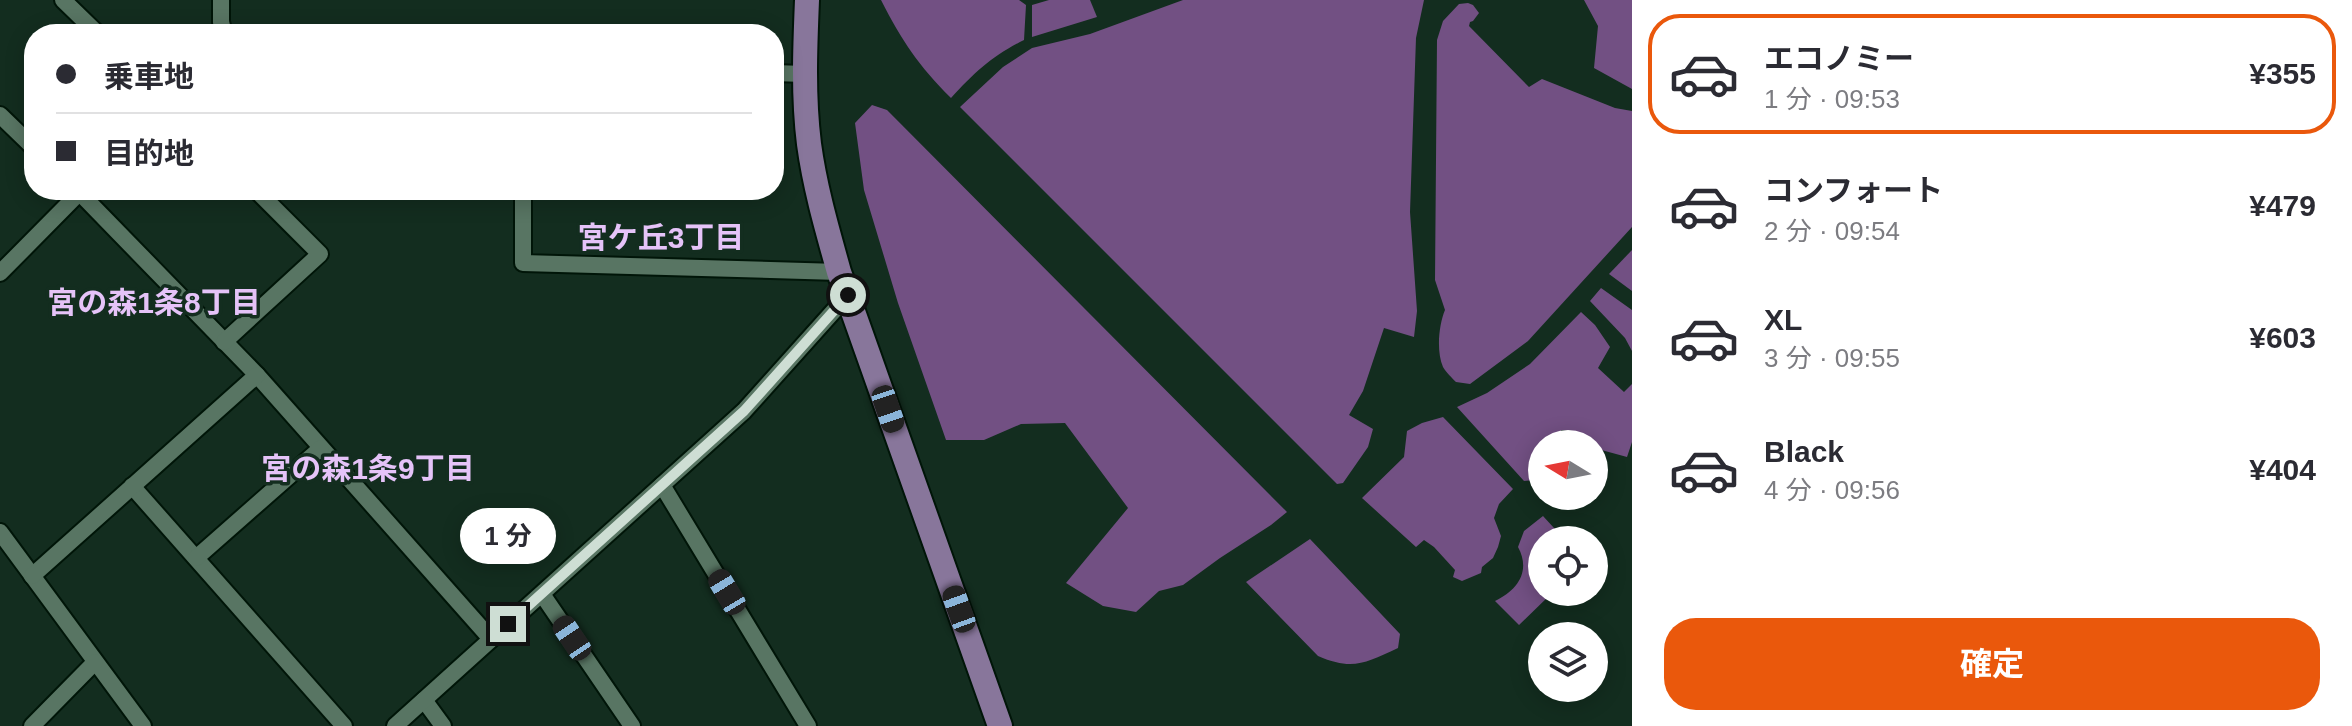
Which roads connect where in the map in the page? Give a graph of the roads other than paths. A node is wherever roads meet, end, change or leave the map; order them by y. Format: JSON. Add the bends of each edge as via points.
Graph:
{"nodes":[{"id":1,"x":63,"y":0,"type":"edge"},
{"id":2,"x":221,"y":0,"type":"edge"},
{"id":3,"x":807,"y":0,"type":"edge"},
{"id":4,"x":88,"y":24,"type":"edge"},
{"id":5,"x":222,"y":24,"type":"edge"},
{"id":6,"x":784,"y":73,"type":"edge"},
{"id":7,"x":804,"y":74,"type":"junction"},
{"id":8,"x":0,"y":115,"type":"edge"},
{"id":9,"x":24,"y":138,"type":"edge"},
{"id":10,"x":70,"y":200,"type":"edge"},
{"id":11,"x":88,"y":200,"type":"edge"},
{"id":12,"x":266,"y":200,"type":"edge"},
{"id":13,"x":523,"y":200,"type":"edge"},
{"id":14,"x":839,"y":272,"type":"junction"},
{"id":15,"x":0,"y":273,"type":"edge"},
{"id":16,"x":848,"y":295,"type":"junction"},
{"id":17,"x":224,"y":342,"type":"junction"},
{"id":18,"x":257,"y":375,"type":"junction"},
{"id":19,"x":321,"y":448,"type":"junction"},
{"id":20,"x":662,"y":485,"type":"junction"},
{"id":21,"x":132,"y":486,"type":"junction"},
{"id":22,"x":0,"y":532,"type":"edge"},
{"id":23,"x":196,"y":558,"type":"junction"},
{"id":24,"x":32,"y":576,"type":"junction"},
{"id":25,"x":542,"y":594,"type":"junction"},
{"id":26,"x":491,"y":639,"type":"junction"},
{"id":27,"x":95,"y":662,"type":"junction"},
{"id":28,"x":424,"y":700,"type":"junction"},
{"id":29,"x":32,"y":726,"type":"edge"},
{"id":30,"x":143,"y":726,"type":"edge"},
{"id":31,"x":344,"y":726,"type":"edge"},
{"id":32,"x":395,"y":726,"type":"edge"},
{"id":33,"x":443,"y":726,"type":"edge"},
{"id":34,"x":632,"y":726,"type":"edge"},
{"id":35,"x":808,"y":726,"type":"edge"},
{"id":36,"x":1000,"y":726,"type":"edge"}],
"edges":[{"from":1,"to":4,"type":"street"},
{"from":2,"to":5,"type":"street"},
{"from":3,"to":7,"type":"main road"},
{"from":6,"to":7,"type":"street"},
{"from":7,"to":14,"type":"main road","via":[[820,205]]},
{"from":8,"to":9,"type":"street"},
{"from":10,"to":15,"type":"street"},
{"from":11,"to":17,"type":"street"},
{"from":12,"to":17,"type":"street","via":[[320,254]]},
{"from":13,"to":14,"type":"street","via":[[523,263]]},
{"from":14,"to":16,"type":"main road"},
{"from":16,"to":20,"type":"street","via":[[744,411]]},
{"from":16,"to":36,"type":"main road"},
{"from":17,"to":18,"type":"street"},
{"from":18,"to":19,"type":"street"},
{"from":18,"to":21,"type":"street"},
{"from":19,"to":23,"type":"street"},
{"from":19,"to":26,"type":"street"},
{"from":20,"to":25,"type":"street"},
{"from":20,"to":35,"type":"street"},
{"from":21,"to":23,"type":"street"},
{"from":21,"to":24,"type":"street"},
{"from":22,"to":24,"type":"street"},
{"from":23,"to":31,"type":"street"},
{"from":24,"to":27,"type":"street"},
{"from":25,"to":26,"type":"street"},
{"from":25,"to":34,"type":"street"},
{"from":26,"to":28,"type":"street"},
{"from":27,"to":29,"type":"street"},
{"from":27,"to":30,"type":"street"},
{"from":28,"to":32,"type":"street"},
{"from":28,"to":33,"type":"street"}]}
